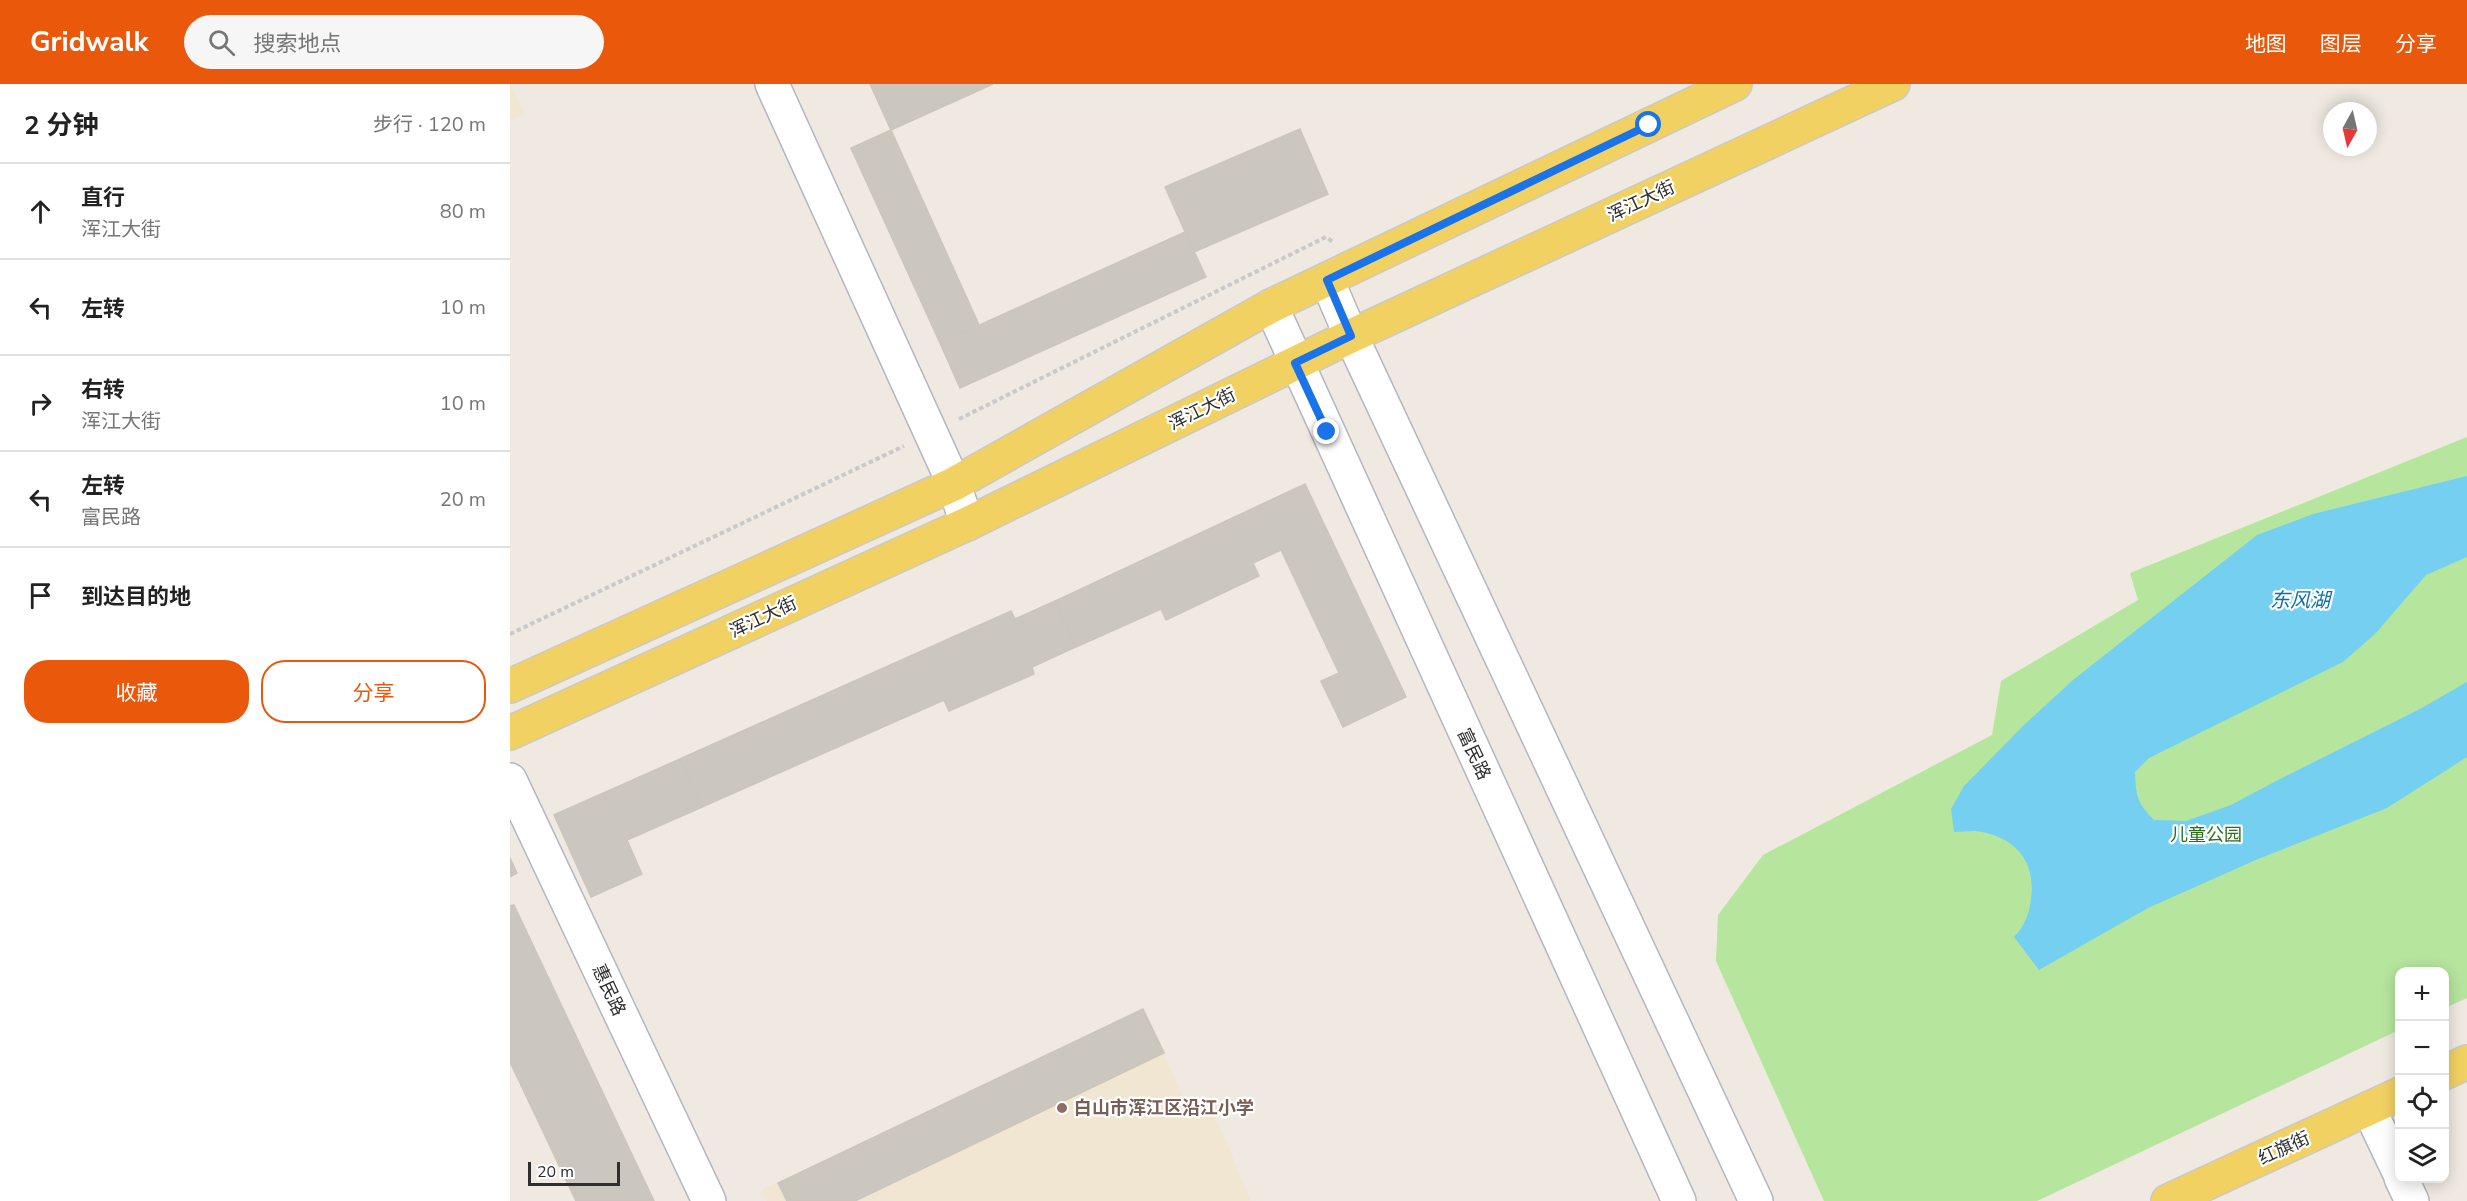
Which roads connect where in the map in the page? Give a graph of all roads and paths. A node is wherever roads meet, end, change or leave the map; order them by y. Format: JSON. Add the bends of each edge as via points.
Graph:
{"nodes":[{"id":1,"x":772,"y":84,"type":"edge"},
{"id":2,"x":1735,"y":84,"type":"edge"},
{"id":3,"x":1893,"y":84,"type":"edge"},
{"id":4,"x":1340,"y":247,"type":"dead end"},
{"id":5,"x":1327,"y":280,"type":"junction"},
{"id":6,"x":1270,"y":306,"type":"junction"},
{"id":7,"x":1351,"y":336,"type":"junction"},
{"id":8,"x":1295,"y":363,"type":"junction"},
{"id":9,"x":931,"y":433,"type":"junction"},
{"id":10,"x":954,"y":483,"type":"junction"},
{"id":11,"x":966,"y":524,"type":"junction"},
{"id":12,"x":510,"y":634,"type":"edge"},
{"id":13,"x":510,"y":686,"type":"edge"},
{"id":14,"x":510,"y":733,"type":"edge"},
{"id":15,"x":510,"y":780,"type":"edge"},
{"id":16,"x":2467,"y":1062,"type":"edge"},
{"id":17,"x":2449,"y":1071,"type":"edge"},
{"id":18,"x":2395,"y":1096,"type":"edge"},
{"id":19,"x":2369,"y":1109,"type":"junction"},
{"id":20,"x":2395,"y":1164,"type":"edge"},
{"id":21,"x":2404,"y":1183,"type":"edge"},
{"id":22,"x":709,"y":1201,"type":"edge"},
{"id":23,"x":1679,"y":1201,"type":"edge"},
{"id":24,"x":1756,"y":1201,"type":"edge"},
{"id":25,"x":2168,"y":1201,"type":"edge"},
{"id":26,"x":2412,"y":1201,"type":"edge"}],
"edges":[{"from":1,"to":9,"type":"street"},
{"from":2,"to":5,"type":"main road"},
{"from":3,"to":7,"type":"main road","name":"浑江大街"},
{"from":4,"to":9,"type":"path","via":[[1326,237]]},
{"from":5,"to":6,"type":"main road"},
{"from":5,"to":7,"type":"street"},
{"from":6,"to":8,"type":"street","name":"富民路"},
{"from":6,"to":10,"type":"main road"},
{"from":7,"to":8,"type":"main road","name":"浑江大街"},
{"from":7,"to":24,"type":"street"},
{"from":8,"to":11,"type":"main road","name":"浑江大街"},
{"from":8,"to":23,"type":"street","name":"富民路"},
{"from":9,"to":10,"type":"street"},
{"from":9,"to":12,"type":"path"},
{"from":10,"to":11,"type":"street"},
{"from":10,"to":13,"type":"main road"},
{"from":11,"to":14,"type":"main road","name":"浑江大街"},
{"from":15,"to":22,"type":"street","name":"惠民路"},
{"from":16,"to":17,"type":"main road"},
{"from":18,"to":19,"type":"main road","name":"红旗街"},
{"from":19,"to":20,"type":"street"},
{"from":19,"to":25,"type":"main road","name":"红旗街"},
{"from":21,"to":26,"type":"street"}]}
